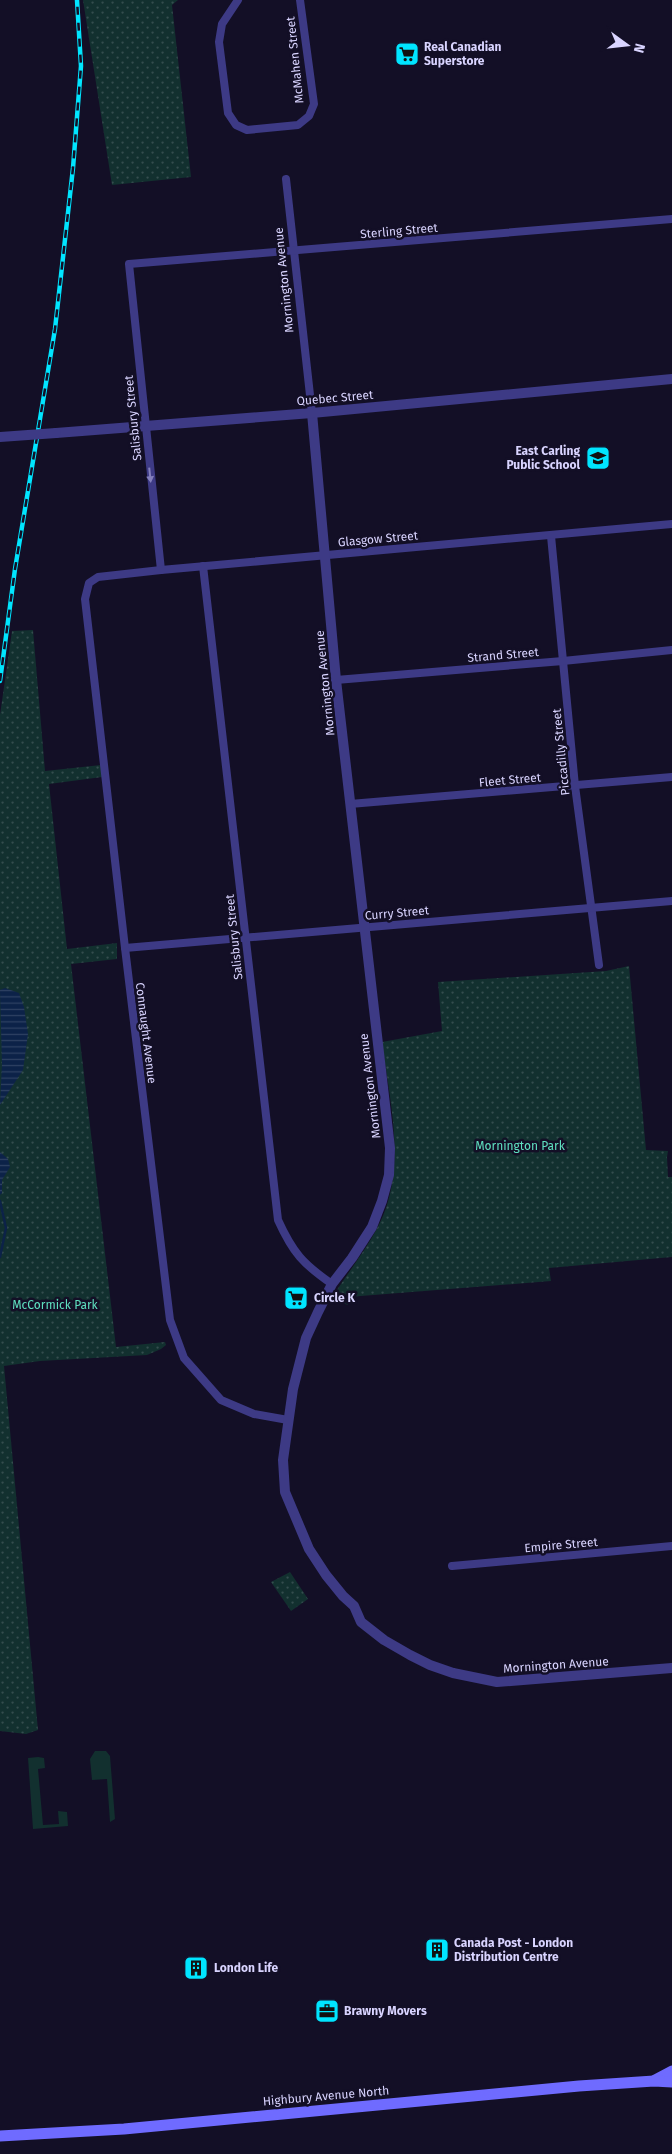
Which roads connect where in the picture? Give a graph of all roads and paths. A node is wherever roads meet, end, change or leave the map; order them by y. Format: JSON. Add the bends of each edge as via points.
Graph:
{"nodes":[{"id":1,"x":238,"y":0,"type":"edge"},
{"id":2,"x":300,"y":0,"type":"edge"},
{"id":3,"x":286,"y":179,"type":"dead end"},
{"id":4,"x":672,"y":219,"type":"edge"},
{"id":5,"x":294,"y":251,"type":"junction"},
{"id":6,"x":128,"y":264,"type":"joint"},
{"id":7,"x":672,"y":379,"type":"edge"},
{"id":8,"x":312,"y":413,"type":"junction"},
{"id":9,"x":145,"y":426,"type":"junction"},
{"id":10,"x":0,"y":437,"type":"edge"},
{"id":11,"x":672,"y":524,"type":"edge"},
{"id":12,"x":551,"y":536,"type":"junction"},
{"id":13,"x":324,"y":554,"type":"junction"},
{"id":14,"x":203,"y":566,"type":"junction"},
{"id":15,"x":161,"y":570,"type":"junction"},
{"id":16,"x":89,"y":584,"type":"joint"},
{"id":17,"x":672,"y":650,"type":"edge"},
{"id":18,"x":563,"y":661,"type":"junction"},
{"id":19,"x":336,"y":680,"type":"junction"},
{"id":20,"x":672,"y":776,"type":"edge"},
{"id":21,"x":575,"y":786,"type":"junction"},
{"id":22,"x":350,"y":804,"type":"junction"},
{"id":23,"x":672,"y":901,"type":"edge"},
{"id":24,"x":590,"y":908,"type":"junction"},
{"id":25,"x":364,"y":927,"type":"junction"},
{"id":26,"x":246,"y":937,"type":"junction"},
{"id":27,"x":125,"y":948,"type":"junction"},
{"id":28,"x":599,"y":965,"type":"dead end"},
{"id":29,"x":332,"y":1284,"type":"junction"},
{"id":30,"x":288,"y":1420,"type":"junction"},
{"id":31,"x":672,"y":1546,"type":"edge"},
{"id":32,"x":452,"y":1566,"type":"dead end"},
{"id":33,"x":672,"y":1668,"type":"edge"},
{"id":34,"x":672,"y":2071,"type":"edge"},
{"id":35,"x":654,"y":2081,"type":"junction"},
{"id":36,"x":672,"y":2082,"type":"edge"},
{"id":37,"x":0,"y":2136,"type":"edge"}],
"edges":[{"from":1,"to":2,"type":"street","name":"McMahen Street","via":[[222,24],[219,42],[228,113],[236,125],[247,130],[298,125],[314,104]]},
{"from":3,"to":5,"type":"street","name":"Mornington Avenue"},
{"from":4,"to":5,"type":"street","name":"Sterling Street"},
{"from":5,"to":6,"type":"street","name":"Sterling Street"},
{"from":5,"to":8,"type":"street","name":"Mornington Avenue"},
{"from":6,"to":9,"type":"street","name":"Salisbury Street"},
{"from":7,"to":8,"type":"street","name":"Quebec Street"},
{"from":8,"to":9,"type":"street","name":"Quebec Street"},
{"from":8,"to":13,"type":"street","name":"Mornington Avenue"},
{"from":9,"to":10,"type":"street","name":"Quebec Street","bridge":true},
{"from":9,"to":15,"type":"street","name":"Salisbury Street","one_way":true},
{"from":11,"to":12,"type":"street","name":"Glasgow Street"},
{"from":12,"to":13,"type":"street","name":"Glasgow Street"},
{"from":12,"to":18,"type":"street","name":"Piccadilly Street"},
{"from":13,"to":14,"type":"street","name":"Glasgow Street"},
{"from":13,"to":19,"type":"street","name":"Mornington Avenue"},
{"from":14,"to":15,"type":"street","name":"Glasgow Street"},
{"from":14,"to":26,"type":"street","name":"Salisbury Street"},
{"from":15,"to":16,"type":"street","name":"Glasgow Street","via":[[98,577]]},
{"from":16,"to":27,"type":"street","name":"Connaught Avenue","via":[[85,599]]},
{"from":17,"to":18,"type":"street","name":"Strand Street"},
{"from":18,"to":19,"type":"street","name":"Strand Street"},
{"from":18,"to":21,"type":"street","name":"Piccadilly Street"},
{"from":19,"to":22,"type":"street","name":"Mornington Avenue"},
{"from":20,"to":21,"type":"street","name":"Fleet Street"},
{"from":21,"to":22,"type":"street","name":"Fleet Street"},
{"from":21,"to":24,"type":"street","name":"Piccadilly Street"},
{"from":22,"to":25,"type":"street","name":"Mornington Avenue"},
{"from":23,"to":24,"type":"street","name":"Curry Street"},
{"from":24,"to":25,"type":"street","name":"Curry Street"},
{"from":24,"to":28,"type":"street","name":"Piccadilly Street"},
{"from":25,"to":26,"type":"street","name":"Curry Street"},
{"from":25,"to":29,"type":"street","name":"Mornington Avenue","via":[[390,1148],[390,1175],[372,1227]]},
{"from":26,"to":27,"type":"street","name":"Curry Street"},
{"from":26,"to":29,"type":"street","name":"Salisbury Street","via":[[278,1220],[296,1254],[308,1268]]},
{"from":27,"to":30,"type":"street","name":"Connaught Avenue","via":[[170,1320],[184,1358],[221,1400],[254,1414]]},
{"from":29,"to":30,"type":"street","name":"Mornington Avenue","via":[[306,1338]]},
{"from":30,"to":33,"type":"street","name":"Mornington Avenue","via":[[283,1460],[285,1492],[297,1522],[326,1575],[354,1606],[361,1622],[384,1640],[430,1665],[497,1682]]},
{"from":31,"to":32,"type":"street","name":"Empire Street"},
{"from":34,"to":35,"type":"main road","name":"Highbury Avenue North"},
{"from":35,"to":36,"type":"main road","name":"Highbury Avenue North"},
{"from":35,"to":37,"type":"main road","name":"Highbury Avenue North","via":[[124,2129]]}]}
